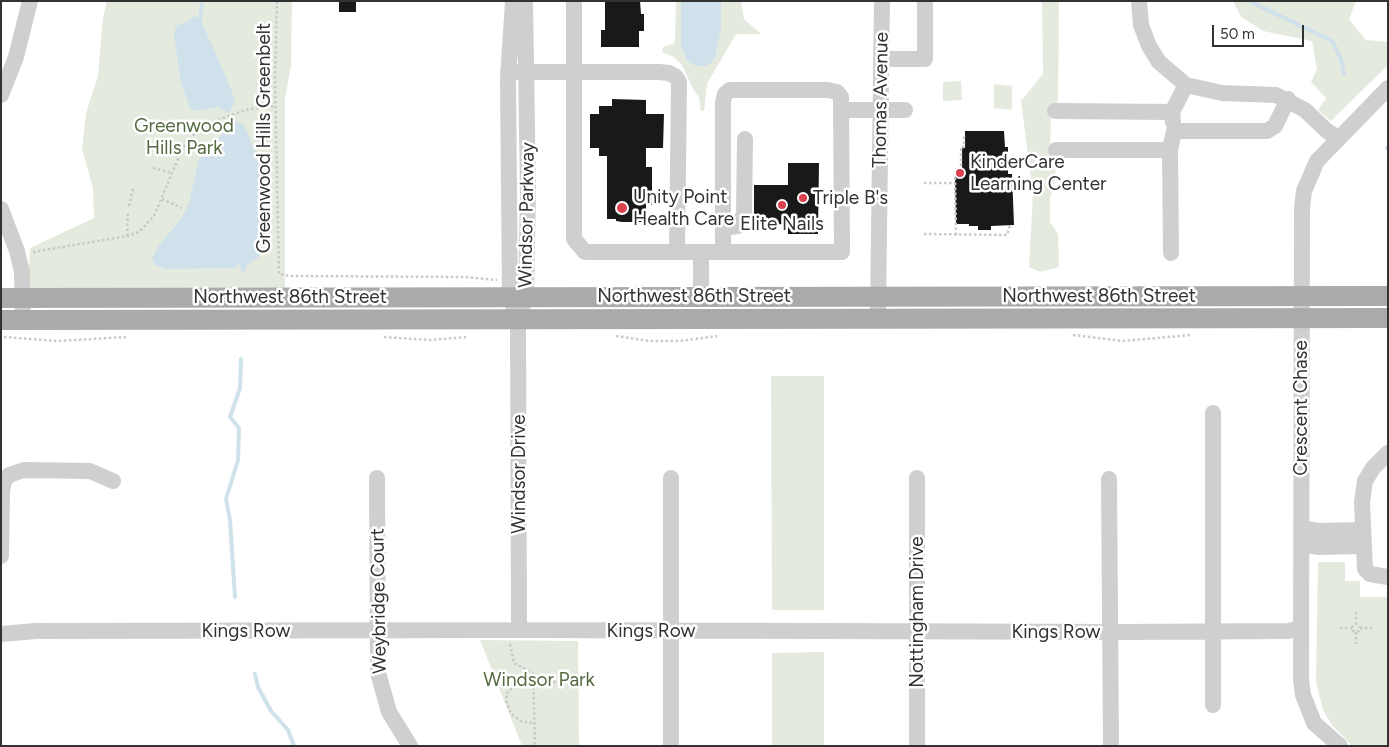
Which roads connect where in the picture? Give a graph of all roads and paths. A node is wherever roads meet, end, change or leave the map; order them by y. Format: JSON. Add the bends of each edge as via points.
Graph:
{"nodes":[{"id":1,"x":30,"y":1,"type":"edge"},
{"id":2,"x":276,"y":1,"type":"edge"},
{"id":3,"x":514,"y":1,"type":"edge"},
{"id":4,"x":525,"y":1,"type":"edge"},
{"id":5,"x":574,"y":1,"type":"edge"},
{"id":6,"x":882,"y":1,"type":"edge"},
{"id":7,"x":925,"y":1,"type":"edge"},
{"id":8,"x":1139,"y":1,"type":"edge"},
{"id":9,"x":882,"y":59,"type":"junction"},
{"id":10,"x":508,"y":72,"type":"junction"},
{"id":11,"x":574,"y":73,"type":"junction"},
{"id":12,"x":527,"y":74,"type":"junction"},
{"id":13,"x":1186,"y":85,"type":"junction"},
{"id":14,"x":1,"y":95,"type":"edge"},
{"id":15,"x":1385,"y":97,"type":"edge"},
{"id":16,"x":1288,"y":99,"type":"junction"},
{"id":17,"x":275,"y":106,"type":"junction"},
{"id":18,"x":842,"y":110,"type":"junction"},
{"id":19,"x":905,"y":110,"type":"dead end"},
{"id":20,"x":881,"y":111,"type":"junction"},
{"id":21,"x":1055,"y":111,"type":"dead end"},
{"id":22,"x":1172,"y":112,"type":"junction"},
{"id":23,"x":1174,"y":131,"type":"junction"},
{"id":24,"x":964,"y":134,"type":"dead end"},
{"id":25,"x":1338,"y":138,"type":"junction"},
{"id":26,"x":745,"y":139,"type":"dead end"},
{"id":27,"x":1056,"y":150,"type":"dead end"},
{"id":28,"x":1170,"y":150,"type":"junction"},
{"id":29,"x":153,"y":168,"type":"dead end"},
{"id":30,"x":172,"y":173,"type":"junction"},
{"id":31,"x":924,"y":183,"type":"dead end"},
{"id":32,"x":955,"y":183,"type":"junction"},
{"id":33,"x":133,"y":188,"type":"dead end"},
{"id":34,"x":162,"y":199,"type":"junction"},
{"id":35,"x":130,"y":206,"type":"dead end"},
{"id":36,"x":182,"y":208,"type":"dead end"},
{"id":37,"x":1,"y":209,"type":"edge"},
{"id":38,"x":128,"y":213,"type":"dead end"},
{"id":39,"x":1010,"y":225,"type":"dead end"},
{"id":40,"x":723,"y":228,"type":"junction"},
{"id":41,"x":983,"y":230,"type":"dead end"},
{"id":42,"x":924,"y":234,"type":"dead end"},
{"id":43,"x":956,"y":235,"type":"junction"},
{"id":44,"x":983,"y":235,"type":"junction"},
{"id":45,"x":127,"y":236,"type":"junction"},
{"id":46,"x":33,"y":252,"type":"dead end"},
{"id":47,"x":678,"y":252,"type":"junction"},
{"id":48,"x":701,"y":252,"type":"junction"},
{"id":49,"x":723,"y":252,"type":"junction"},
{"id":50,"x":1171,"y":253,"type":"dead end"},
{"id":51,"x":495,"y":280,"type":"dead end"},
{"id":52,"x":701,"y":296,"type":"junction"},
{"id":53,"x":878,"y":296,"type":"junction"},
{"id":54,"x":1301,"y":296,"type":"junction"},
{"id":55,"x":1388,"y":296,"type":"edge"},
{"id":56,"x":518,"y":297,"type":"junction"},
{"id":57,"x":1,"y":298,"type":"edge"},
{"id":58,"x":23,"y":298,"type":"junction"},
{"id":59,"x":1301,"y":318,"type":"junction"},
{"id":60,"x":1388,"y":318,"type":"edge"},
{"id":61,"x":518,"y":319,"type":"junction"},
{"id":62,"x":878,"y":319,"type":"junction"},
{"id":63,"x":1,"y":320,"type":"edge"},
{"id":64,"x":23,"y":320,"type":"junction"},
{"id":65,"x":1212,"y":413,"type":"dead end"},
{"id":66,"x":1388,"y":453,"type":"edge"},
{"id":67,"x":377,"y":478,"type":"dead end"},
{"id":68,"x":671,"y":478,"type":"dead end"},
{"id":69,"x":917,"y":478,"type":"dead end"},
{"id":70,"x":1109,"y":479,"type":"dead end"},
{"id":71,"x":113,"y":481,"type":"dead end"},
{"id":72,"x":1301,"y":536,"type":"junction"},
{"id":73,"x":1362,"y":538,"type":"junction"},
{"id":74,"x":1,"y":556,"type":"edge"},
{"id":75,"x":1388,"y":577,"type":"edge"},
{"id":76,"x":1356,"y":612,"type":"dead end"},
{"id":77,"x":1356,"y":624,"type":"junction"},
{"id":78,"x":1301,"y":628,"type":"junction"},
{"id":79,"x":1340,"y":628,"type":"dead end"},
{"id":80,"x":1352,"y":628,"type":"junction"},
{"id":81,"x":1360,"y":628,"type":"junction"},
{"id":82,"x":1372,"y":628,"type":"dead end"},
{"id":83,"x":514,"y":630,"type":"junction"},
{"id":84,"x":377,"y":631,"type":"junction"},
{"id":85,"x":671,"y":631,"type":"junction"},
{"id":86,"x":917,"y":631,"type":"junction"},
{"id":87,"x":1111,"y":632,"type":"junction"},
{"id":88,"x":1213,"y":632,"type":"junction"},
{"id":89,"x":1356,"y":632,"type":"junction"},
{"id":90,"x":1,"y":634,"type":"edge"},
{"id":91,"x":1356,"y":644,"type":"dead end"},
{"id":92,"x":565,"y":682,"type":"dead end"},
{"id":93,"x":533,"y":683,"type":"junction"},
{"id":94,"x":1212,"y":705,"type":"dead end"},
{"id":95,"x":532,"y":723,"type":"junction"},
{"id":96,"x":410,"y":746,"type":"edge"},
{"id":97,"x":534,"y":746,"type":"edge"},
{"id":98,"x":670,"y":746,"type":"edge"},
{"id":99,"x":917,"y":746,"type":"edge"},
{"id":100,"x":1111,"y":746,"type":"edge"},
{"id":101,"x":1340,"y":746,"type":"edge"}],
"edges":[{"from":1,"to":14,"type":"street","via":[[16,58]]},
{"from":2,"to":17,"type":"path","name":"Greenwood Hills Greenbelt"},
{"from":3,"to":10,"type":"street","name":"Windsor Parkway"},
{"from":4,"to":12,"type":"street","name":"Windsor Parkway"},
{"from":5,"to":11,"type":"street"},
{"from":6,"to":9,"type":"street","name":"Thomas Avenue"},
{"from":7,"to":9,"type":"street","via":[[925,59]]},
{"from":8,"to":13,"type":"street","via":[[1142,25],[1150,46],[1159,62]]},
{"from":9,"to":20,"type":"street","name":"Thomas Avenue"},
{"from":10,"to":12,"type":"street"},
{"from":10,"to":56,"type":"street","name":"Windsor Parkway"},
{"from":11,"to":12,"type":"street"},
{"from":11,"to":47,"type":"street","via":[[574,239],[585,252]]},
{"from":11,"to":47,"type":"street","via":[[669,73],[679,82]]},
{"from":12,"to":56,"type":"street","name":"Windsor Parkway"},
{"from":13,"to":16,"type":"street"},
{"from":13,"to":22,"type":"street"},
{"from":15,"to":25,"type":"street","name":"Crescent Chase"},
{"from":16,"to":23,"type":"street","via":[[1275,126],[1267,131]]},
{"from":16,"to":25,"type":"street"},
{"from":17,"to":30,"type":"path","via":[[249,109],[197,130],[187,141]]},
{"from":17,"to":51,"type":"path","name":"Greenwood Hills Greenbelt","via":[[279,274],[466,276]]},
{"from":18,"to":20,"type":"street"},
{"from":18,"to":40,"type":"street","via":[[841,97],[837,92],[828,90],[730,90],[723,102]]},
{"from":18,"to":49,"type":"street","via":[[842,252]]},
{"from":19,"to":20,"type":"street"},
{"from":20,"to":53,"type":"street","name":"Thomas Avenue"},
{"from":21,"to":22,"type":"street"},
{"from":22,"to":23,"type":"street"},
{"from":23,"to":28,"type":"street"},
{"from":24,"to":32,"type":"path","via":[[961,174],[955,174]]},
{"from":25,"to":54,"type":"street","name":"Crescent Chase","via":[[1316,160],[1304,191]]},
{"from":26,"to":40,"type":"street","via":[[744,214],[738,226]]},
{"from":27,"to":28,"type":"street"},
{"from":28,"to":50,"type":"street"},
{"from":29,"to":30,"type":"path"},
{"from":30,"to":34,"type":"path"},
{"from":31,"to":32,"type":"path"},
{"from":32,"to":43,"type":"path"},
{"from":33,"to":35,"type":"path"},
{"from":34,"to":36,"type":"path"},
{"from":34,"to":45,"type":"path","via":[[148,224]]},
{"from":37,"to":58,"type":"street","via":[[17,251]]},
{"from":38,"to":45,"type":"path"},
{"from":39,"to":44,"type":"path","via":[[1007,235]]},
{"from":40,"to":49,"type":"street"},
{"from":41,"to":44,"type":"path"},
{"from":42,"to":43,"type":"path"},
{"from":43,"to":44,"type":"path"},
{"from":45,"to":46,"type":"path"},
{"from":47,"to":48,"type":"street"},
{"from":48,"to":49,"type":"street"},
{"from":48,"to":52,"type":"street"},
{"from":52,"to":53,"type":"main road","name":"Northwest 86th Street"},
{"from":52,"to":56,"type":"main road","name":"Northwest 86th Street"},
{"from":53,"to":54,"type":"main road","name":"Northwest 86th Street"},
{"from":53,"to":62,"type":"street","name":"Thomas Avenue"},
{"from":54,"to":55,"type":"main road","name":"Northwest 86th Street"},
{"from":54,"to":59,"type":"street","name":"Crescent Chase"},
{"from":56,"to":58,"type":"main road","name":"Northwest 86th Street"},
{"from":56,"to":61,"type":"street","name":"Windsor Parkway"},
{"from":57,"to":58,"type":"main road","name":"Northwest 86th Street"},
{"from":58,"to":64,"type":"street"},
{"from":59,"to":60,"type":"main road","name":"Northwest 86th Street"},
{"from":59,"to":62,"type":"main road","name":"Northwest 86th Street"},
{"from":59,"to":72,"type":"street","name":"Crescent Chase"},
{"from":61,"to":62,"type":"main road","name":"Northwest 86th Street"},
{"from":61,"to":64,"type":"main road","name":"Northwest 86th Street"},
{"from":61,"to":83,"type":"street","name":"Windsor Drive"},
{"from":63,"to":64,"type":"main road","name":"Northwest 86th Street"},
{"from":65,"to":88,"type":"street"},
{"from":66,"to":73,"type":"street","via":[[1365,481]]},
{"from":67,"to":84,"type":"street","name":"Weybridge Court"},
{"from":68,"to":85,"type":"street"},
{"from":69,"to":86,"type":"street","name":"Nottingham Drive"},
{"from":70,"to":87,"type":"street"},
{"from":71,"to":74,"type":"street","via":[[90,471],[24,470],[9,476],[2,491]]},
{"from":72,"to":73,"type":"street","via":[[1319,531]]},
{"from":72,"to":78,"type":"street","name":"Crescent Chase"},
{"from":73,"to":75,"type":"street","via":[[1364,569],[1370,574]]},
{"from":76,"to":77,"type":"path"},
{"from":77,"to":80,"type":"path"},
{"from":77,"to":81,"type":"path"},
{"from":78,"to":88,"type":"street","name":"Kings Row"},
{"from":78,"to":101,"type":"street","name":"Crescent Chase","via":[[1301,679],[1307,710],[1314,723]]},
{"from":79,"to":80,"type":"path"},
{"from":80,"to":89,"type":"path"},
{"from":81,"to":82,"type":"path"},
{"from":81,"to":89,"type":"path"},
{"from":83,"to":84,"type":"street","name":"Kings Row"},
{"from":83,"to":85,"type":"street","name":"Kings Row"},
{"from":83,"to":93,"type":"path","via":[[512,658],[518,667],[533,673]]},
{"from":84,"to":90,"type":"street","name":"Kings Row","via":[[27,631]]},
{"from":84,"to":96,"type":"street","name":"Weybridge Court","via":[[382,693]]},
{"from":85,"to":86,"type":"street","name":"Kings Row"},
{"from":85,"to":98,"type":"street"},
{"from":86,"to":87,"type":"street","name":"Kings Row"},
{"from":86,"to":99,"type":"street","name":"Nottingham Drive"},
{"from":87,"to":88,"type":"street","name":"Kings Row"},
{"from":87,"to":100,"type":"street"},
{"from":88,"to":94,"type":"street"},
{"from":89,"to":91,"type":"path"},
{"from":92,"to":93,"type":"path"},
{"from":93,"to":95,"type":"path"},
{"from":93,"to":95,"type":"path","via":[[511,687],[506,694],[508,709],[516,719]]},
{"from":95,"to":97,"type":"path"}]}
